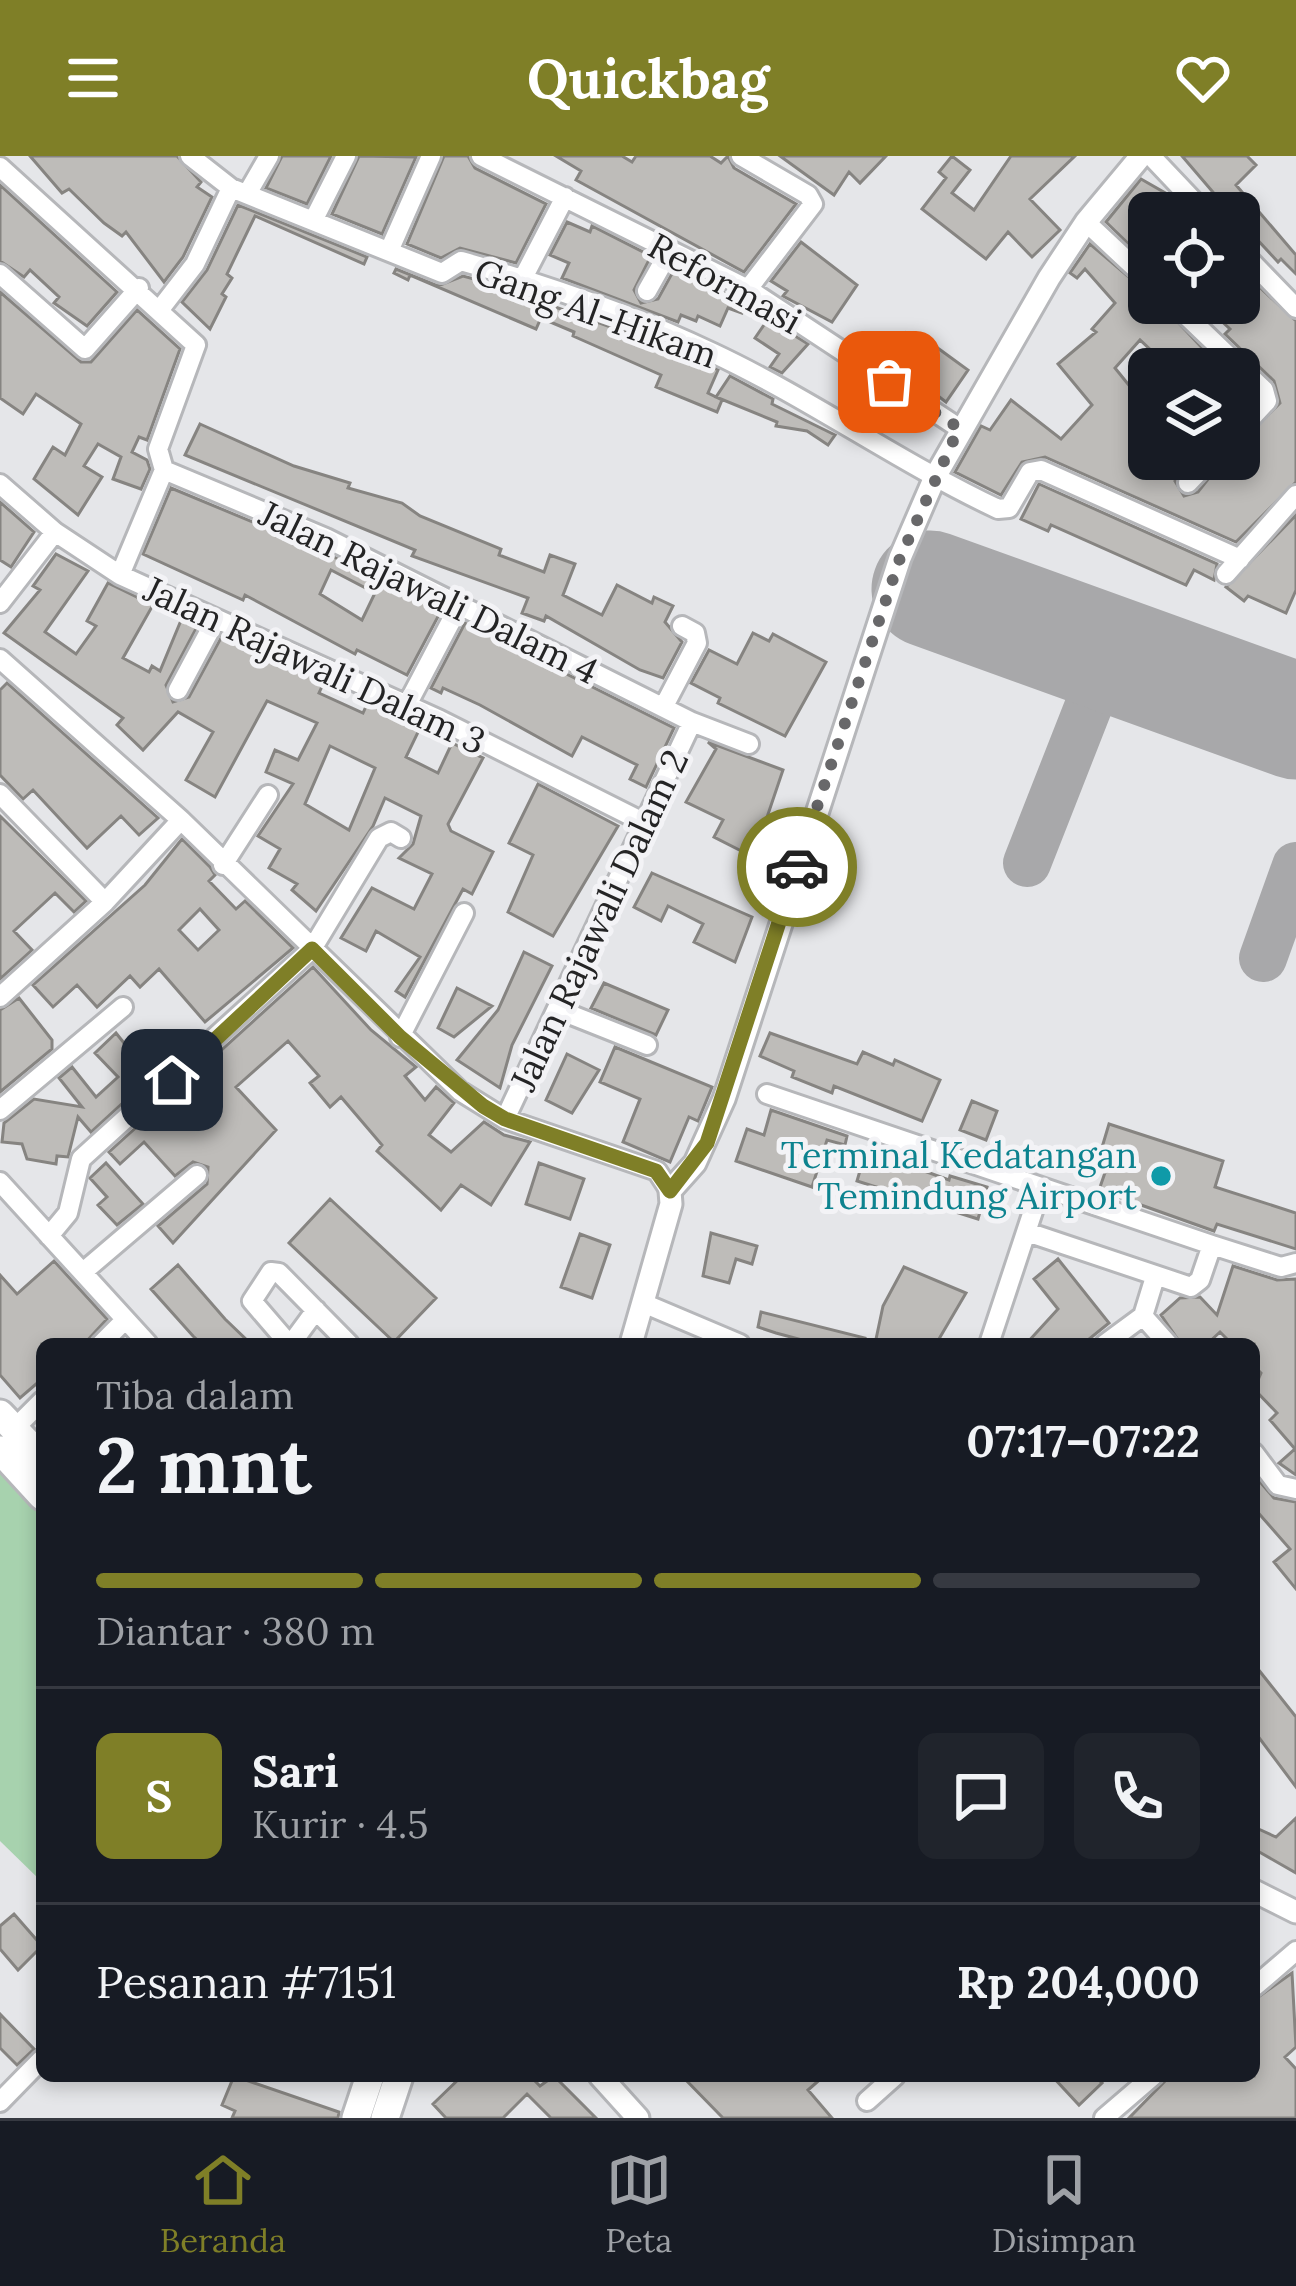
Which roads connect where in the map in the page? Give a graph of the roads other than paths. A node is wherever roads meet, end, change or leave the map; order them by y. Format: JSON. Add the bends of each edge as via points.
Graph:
{"nodes":[{"id":1,"x":190,"y":156,"type":"edge"},
{"id":2,"x":269,"y":156,"type":"edge"},
{"id":3,"x":346,"y":156,"type":"edge"},
{"id":4,"x":431,"y":156,"type":"edge"},
{"id":5,"x":481,"y":156,"type":"edge"},
{"id":6,"x":741,"y":156,"type":"edge"},
{"id":7,"x":1137,"y":159,"type":"edge"},
{"id":8,"x":0,"y":167,"type":"edge"},
{"id":9,"x":239,"y":191,"type":"junction"},
{"id":10,"x":1178,"y":192,"type":"edge"},
{"id":11,"x":565,"y":197,"type":"junction"},
{"id":12,"x":314,"y":219,"type":"junction"},
{"id":13,"x":1086,"y":222,"type":"junction"},
{"id":14,"x":670,"y":250,"type":"junction"},
{"id":15,"x":389,"y":251,"type":"junction"},
{"id":16,"x":1128,"y":261,"type":"edge"},
{"id":17,"x":1260,"y":271,"type":"edge"},
{"id":18,"x":0,"y":274,"type":"edge"},
{"id":19,"x":523,"y":278,"type":"junction"},
{"id":20,"x":139,"y":288,"type":"junction"},
{"id":21,"x":748,"y":289,"type":"junction"},
{"id":22,"x":647,"y":291,"type":"dead end"},
{"id":23,"x":1296,"y":308,"type":"edge"},
{"id":24,"x":165,"y":314,"type":"junction"},
{"id":25,"x":1195,"y":324,"type":"edge"},
{"id":26,"x":1220,"y":348,"type":"edge"},
{"id":27,"x":959,"y":428,"type":"junction"},
{"id":28,"x":164,"y":470,"type":"junction"},
{"id":29,"x":935,"y":477,"type":"junction"},
{"id":30,"x":1191,"y":480,"type":"edge"},
{"id":31,"x":1188,"y":483,"type":"dead end"},
{"id":32,"x":0,"y":484,"type":"edge"},
{"id":33,"x":1296,"y":496,"type":"edge"},
{"id":34,"x":55,"y":532,"type":"junction"},
{"id":35,"x":120,"y":575,"type":"junction"},
{"id":36,"x":0,"y":603,"type":"edge"},
{"id":37,"x":460,"y":604,"type":"junction"},
{"id":38,"x":216,"y":619,"type":"junction"},
{"id":39,"x":682,"y":626,"type":"dead end"},
{"id":40,"x":0,"y":659,"type":"edge"},
{"id":41,"x":178,"y":690,"type":"dead end"},
{"id":42,"x":406,"y":705,"type":"junction"},
{"id":43,"x":664,"y":706,"type":"junction"},
{"id":44,"x":692,"y":722,"type":"junction"},
{"id":45,"x":749,"y":744,"type":"dead end"},
{"id":46,"x":0,"y":794,"type":"edge"},
{"id":47,"x":268,"y":796,"type":"dead end"},
{"id":48,"x":181,"y":820,"type":"junction"},
{"id":49,"x":645,"y":824,"type":"junction"},
{"id":50,"x":401,"y":838,"type":"dead end"},
{"id":51,"x":223,"y":865,"type":"junction"},
{"id":52,"x":105,"y":902,"type":"junction"},
{"id":53,"x":464,"y":913,"type":"dead end"},
{"id":54,"x":312,"y":949,"type":"junction"},
{"id":55,"x":0,"y":997,"type":"edge"},
{"id":56,"x":123,"y":1007,"type":"dead end"},
{"id":57,"x":559,"y":1010,"type":"junction"},
{"id":58,"x":400,"y":1037,"type":"junction"},
{"id":59,"x":647,"y":1045,"type":"dead end"},
{"id":60,"x":767,"y":1094,"type":"dead end"},
{"id":61,"x":0,"y":1110,"type":"edge"},
{"id":62,"x":505,"y":1119,"type":"junction"},
{"id":63,"x":197,"y":1174,"type":"dead end"},
{"id":64,"x":0,"y":1182,"type":"edge"},
{"id":65,"x":1041,"y":1187,"type":"junction"},
{"id":66,"x":670,"y":1191,"type":"junction"},
{"id":67,"x":1027,"y":1232,"type":"junction"},
{"id":68,"x":49,"y":1236,"type":"junction"},
{"id":69,"x":1212,"y":1246,"type":"junction"},
{"id":70,"x":1296,"y":1263,"type":"edge"},
{"id":71,"x":83,"y":1272,"type":"junction"},
{"id":72,"x":1155,"y":1277,"type":"junction"},
{"id":73,"x":643,"y":1303,"type":"junction"},
{"id":74,"x":316,"y":1310,"type":"junction"},
{"id":75,"x":1143,"y":1316,"type":"junction"},
{"id":76,"x":125,"y":1320,"type":"junction"},
{"id":77,"x":107,"y":1338,"type":"edge"},
{"id":78,"x":142,"y":1338,"type":"edge"},
{"id":79,"x":285,"y":1338,"type":"edge"},
{"id":80,"x":295,"y":1338,"type":"edge"},
{"id":81,"x":344,"y":1338,"type":"edge"},
{"id":82,"x":633,"y":1338,"type":"edge"},
{"id":83,"x":726,"y":1338,"type":"edge"},
{"id":84,"x":990,"y":1338,"type":"edge"},
{"id":85,"x":1113,"y":1338,"type":"edge"},
{"id":86,"x":1163,"y":1338,"type":"edge"},
{"id":87,"x":36,"y":1406,"type":"edge"},
{"id":88,"x":5,"y":1431,"type":"edge"},
{"id":89,"x":36,"y":1454,"type":"edge"},
{"id":90,"x":1260,"y":1462,"type":"edge"},
{"id":91,"x":36,"y":1485,"type":"edge"},
{"id":92,"x":1296,"y":1489,"type":"edge"},
{"id":93,"x":1260,"y":1894,"type":"edge"},
{"id":94,"x":1296,"y":1912,"type":"edge"},
{"id":95,"x":1296,"y":1951,"type":"edge"},
{"id":96,"x":1260,"y":1983,"type":"edge"},
{"id":97,"x":36,"y":2065,"type":"edge"},
{"id":98,"x":368,"y":2082,"type":"edge"},
{"id":99,"x":397,"y":2082,"type":"edge"},
{"id":100,"x":605,"y":2082,"type":"edge"},
{"id":101,"x":889,"y":2082,"type":"edge"},
{"id":102,"x":1146,"y":2082,"type":"edge"},
{"id":103,"x":867,"y":2101,"type":"dead end"},
{"id":104,"x":0,"y":2102,"type":"edge"},
{"id":105,"x":356,"y":2118,"type":"edge"},
{"id":106,"x":385,"y":2118,"type":"edge"},
{"id":107,"x":638,"y":2118,"type":"edge"},
{"id":108,"x":1104,"y":2118,"type":"edge"}],
"edges":[{"from":1,"to":9,"type":"street","name":"Gang Al-Hikam"},
{"from":2,"to":9,"type":"street"},
{"from":3,"to":12,"type":"street"},
{"from":4,"to":15,"type":"street"},
{"from":5,"to":11,"type":"street","name":"Reformasi"},
{"from":6,"to":21,"type":"street","via":[[813,204]]},
{"from":7,"to":10,"type":"street"},
{"from":7,"to":13,"type":"street"},
{"from":8,"to":20,"type":"street"},
{"from":9,"to":12,"type":"street","name":"Gang Al-Hikam"},
{"from":9,"to":24,"type":"street"},
{"from":11,"to":14,"type":"street","name":"Reformasi"},
{"from":11,"to":19,"type":"street"},
{"from":12,"to":15,"type":"street","name":"Gang Al-Hikam"},
{"from":13,"to":16,"type":"street"},
{"from":13,"to":27,"type":"street"},
{"from":14,"to":21,"type":"street","name":"Reformasi"},
{"from":14,"to":22,"type":"street"},
{"from":15,"to":19,"type":"street","name":"Gang Al-Hikam","via":[[442,273],[461,261]]},
{"from":17,"to":23,"type":"street"},
{"from":18,"to":20,"type":"street","via":[[88,349]]},
{"from":19,"to":29,"type":"street","name":"Gang Al-Hikam","via":[[716,354]]},
{"from":20,"to":24,"type":"street"},
{"from":21,"to":27,"type":"street","name":"Reformasi"},
{"from":24,"to":28,"type":"street","via":[[196,345],[158,449]]},
{"from":25,"to":26,"type":"street"},
{"from":27,"to":29,"type":"street"},
{"from":28,"to":35,"type":"street"},
{"from":28,"to":37,"type":"street","name":"Jalan Rajawali Dalam 4"},
{"from":29,"to":33,"type":"street","name":"Gang Al-Hikam","via":[[1001,510],[1030,472],[1041,470],[1233,566]]},
{"from":29,"to":66,"type":"street","via":[[900,558],[707,1143]]},
{"from":30,"to":31,"type":"street"},
{"from":32,"to":34,"type":"street","name":"Jalan Rajawali Dalam 3"},
{"from":34,"to":35,"type":"street","name":"Jalan Rajawali Dalam 3"},
{"from":34,"to":36,"type":"street"},
{"from":35,"to":38,"type":"street","name":"Jalan Rajawali Dalam 3"},
{"from":37,"to":42,"type":"street"},
{"from":37,"to":43,"type":"street","name":"Jalan Rajawali Dalam 4"},
{"from":38,"to":41,"type":"street"},
{"from":38,"to":42,"type":"street","name":"Jalan Rajawali Dalam 3"},
{"from":39,"to":43,"type":"street","via":[[697,643]]},
{"from":40,"to":48,"type":"street"},
{"from":42,"to":49,"type":"street","name":"Jalan Rajawali Dalam 3"},
{"from":43,"to":44,"type":"street","name":"Jalan Rajawali Dalam 4"},
{"from":44,"to":45,"type":"street","name":"Jalan Rajawali Dalam 4"},
{"from":44,"to":49,"type":"street","name":"Jalan Rajawali Dalam 2"},
{"from":46,"to":52,"type":"street"},
{"from":47,"to":51,"type":"street"},
{"from":48,"to":51,"type":"street"},
{"from":48,"to":52,"type":"street"},
{"from":49,"to":57,"type":"street","name":"Jalan Rajawali Dalam 2"},
{"from":50,"to":54,"type":"street","via":[[379,838]]},
{"from":51,"to":54,"type":"street"},
{"from":52,"to":55,"type":"street"},
{"from":53,"to":58,"type":"street"},
{"from":54,"to":58,"type":"street"},
{"from":54,"to":68,"type":"street","via":[[81,1160],[68,1214]]},
{"from":56,"to":61,"type":"street"},
{"from":57,"to":59,"type":"street"},
{"from":57,"to":62,"type":"street","name":"Jalan Rajawali Dalam 2"},
{"from":58,"to":62,"type":"street"},
{"from":60,"to":65,"type":"street"},
{"from":62,"to":66,"type":"street","via":[[656,1171]]},
{"from":63,"to":71,"type":"street"},
{"from":64,"to":68,"type":"street"},
{"from":65,"to":67,"type":"street"},
{"from":65,"to":69,"type":"street"},
{"from":66,"to":73,"type":"street"},
{"from":67,"to":72,"type":"street"},
{"from":67,"to":84,"type":"street"},
{"from":68,"to":71,"type":"street"},
{"from":69,"to":70,"type":"street","via":[[1281,1267]]},
{"from":69,"to":72,"type":"street","via":[[1197,1286]]},
{"from":71,"to":76,"type":"street"},
{"from":72,"to":75,"type":"street"},
{"from":73,"to":82,"type":"street"},
{"from":73,"to":83,"type":"street"},
{"from":74,"to":79,"type":"street","via":[[279,1273],[267,1274],[252,1301]]},
{"from":74,"to":80,"type":"street"},
{"from":74,"to":81,"type":"street"},
{"from":75,"to":85,"type":"street"},
{"from":75,"to":86,"type":"street"},
{"from":76,"to":77,"type":"street"},
{"from":76,"to":78,"type":"street"},
{"from":87,"to":88,"type":"street"},
{"from":88,"to":89,"type":"main road"},
{"from":88,"to":91,"type":"main road"},
{"from":90,"to":92,"type":"street","via":[[1282,1489]]},
{"from":93,"to":94,"type":"street"},
{"from":95,"to":96,"type":"street"},
{"from":97,"to":104,"type":"street"},
{"from":98,"to":105,"type":"main road"},
{"from":99,"to":106,"type":"main road"},
{"from":100,"to":107,"type":"street"},
{"from":101,"to":103,"type":"street"},
{"from":102,"to":108,"type":"street"}]}
